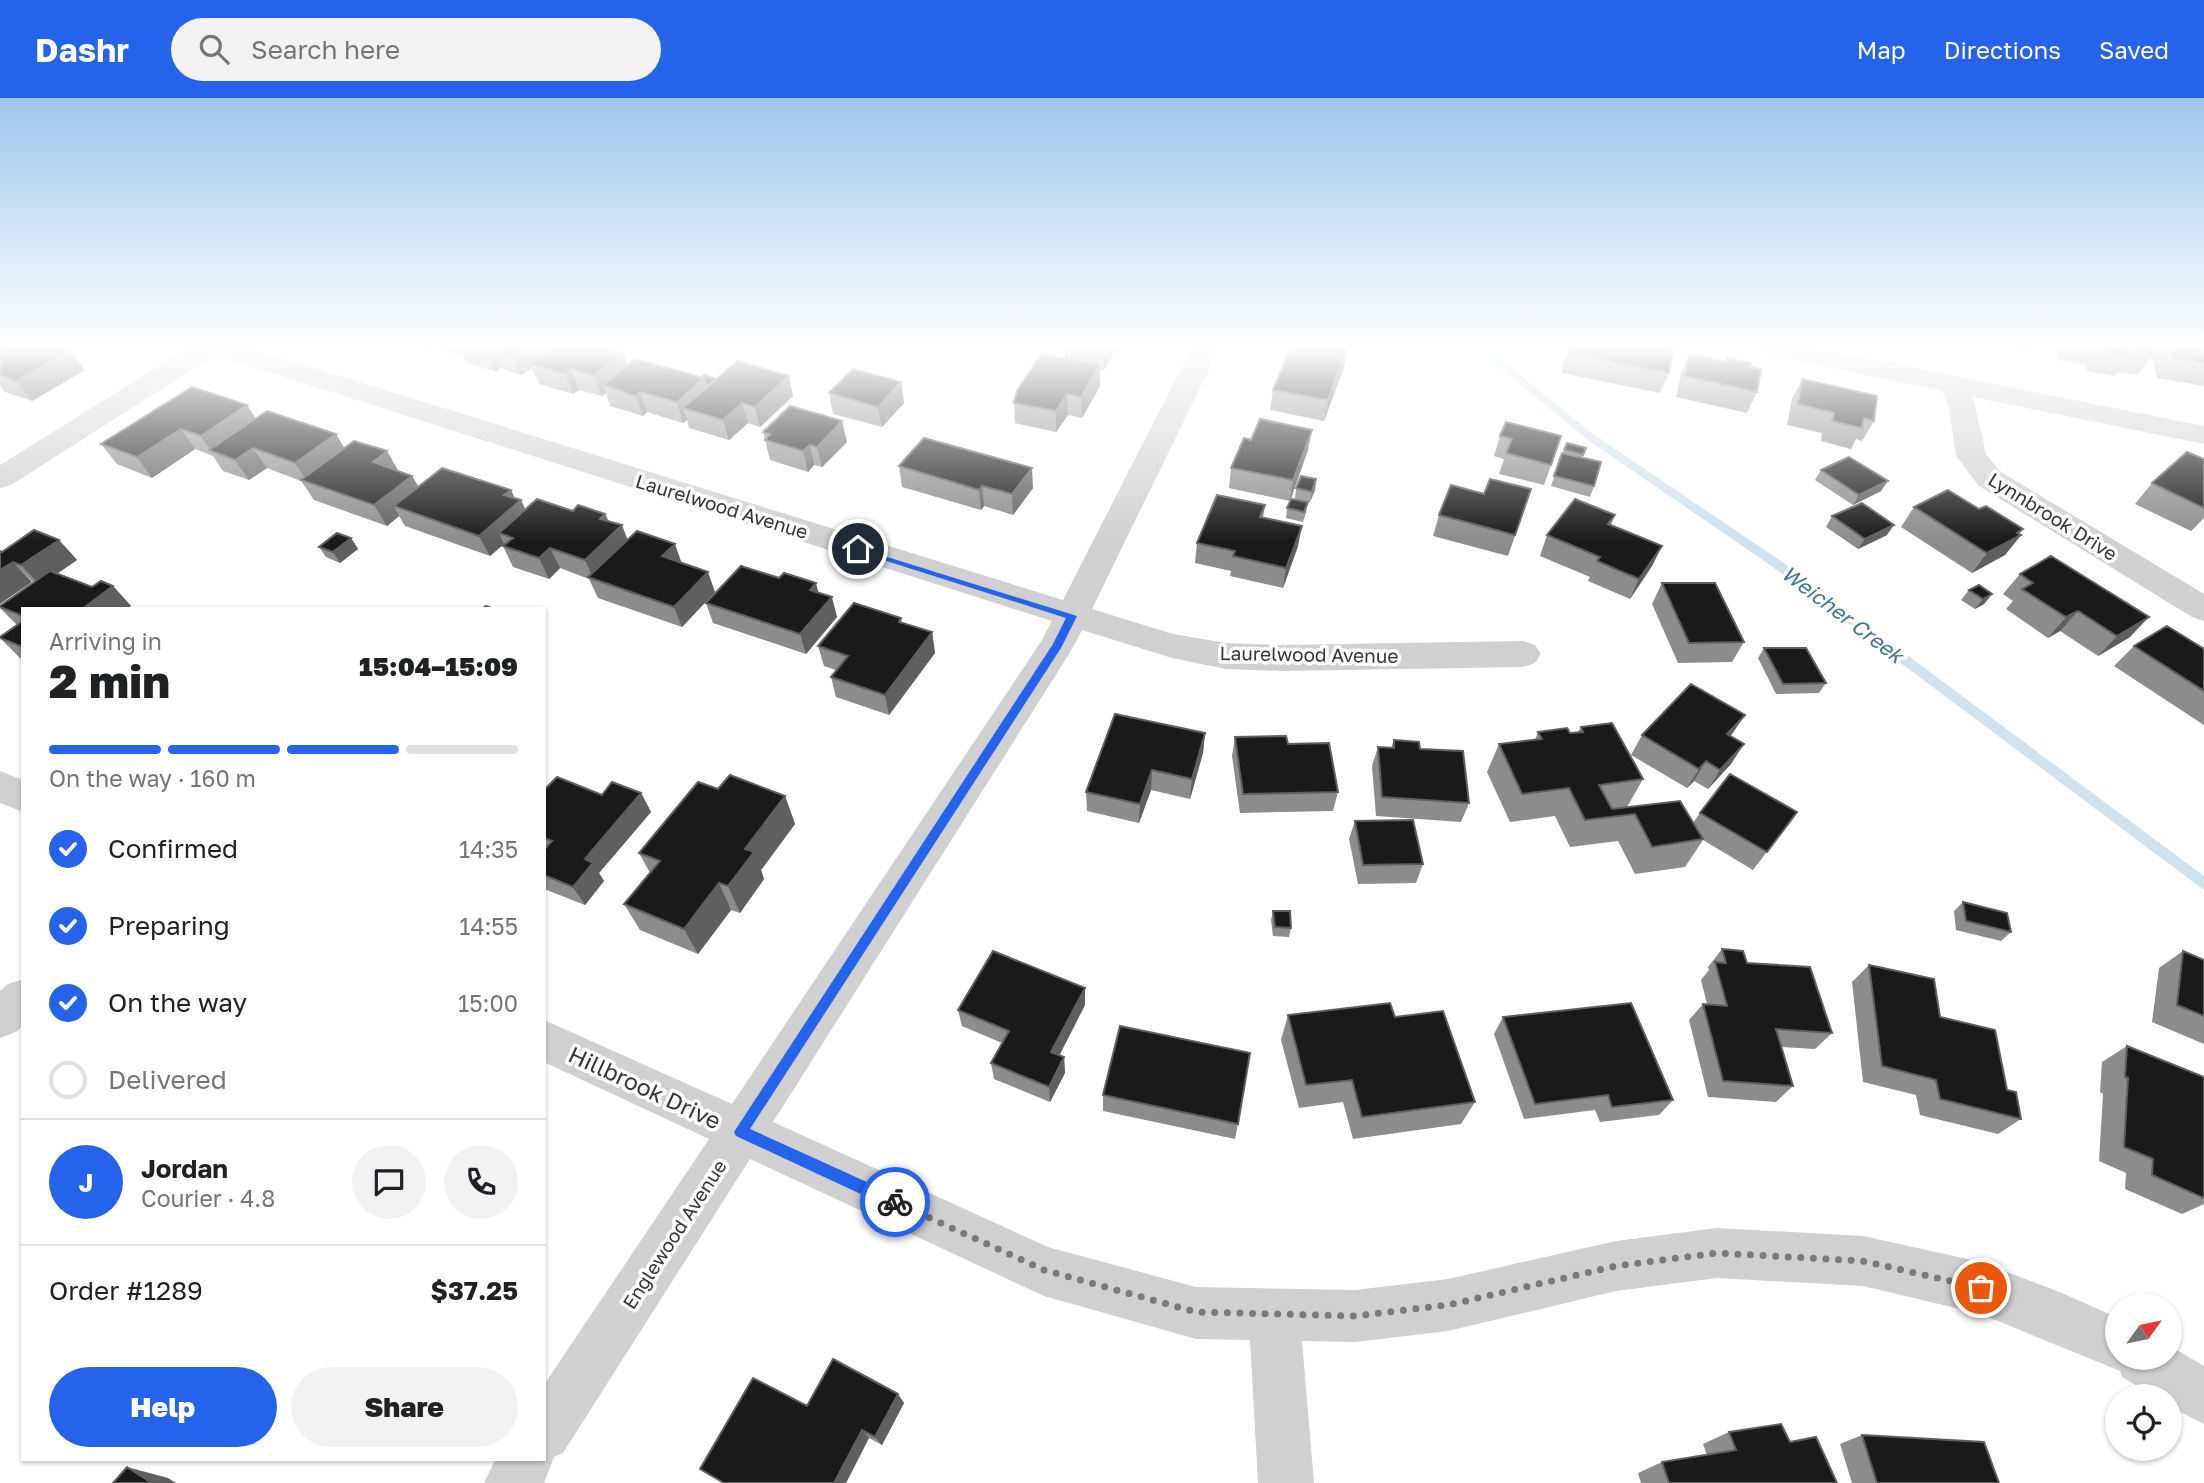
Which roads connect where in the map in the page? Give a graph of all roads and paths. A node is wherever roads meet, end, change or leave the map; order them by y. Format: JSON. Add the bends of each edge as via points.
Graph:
{"nodes":[{"id":1,"x":106,"y":412,"type":"edge"},
{"id":2,"x":423,"y":412,"type":"edge"},
{"id":3,"x":1174,"y":412,"type":"edge"},
{"id":4,"x":1964,"y":412,"type":"edge"},
{"id":5,"x":2089,"y":412,"type":"edge"},
{"id":6,"x":2204,"y":435,"type":"edge"},
{"id":7,"x":0,"y":478,"type":"edge"},
{"id":8,"x":2204,"y":609,"type":"edge"},
{"id":9,"x":1072,"y":616,"type":"junction"},
{"id":10,"x":1523,"y":654,"type":"dead end"},
{"id":11,"x":0,"y":786,"type":"edge"},
{"id":12,"x":21,"y":796,"type":"edge"},
{"id":13,"x":21,"y":1000,"type":"edge"},
{"id":14,"x":0,"y":1018,"type":"edge"},
{"id":15,"x":546,"y":1041,"type":"edge"},
{"id":16,"x":741,"y":1132,"type":"junction"},
{"id":17,"x":1274,"y":1314,"type":"junction"},
{"id":18,"x":2105,"y":1340,"type":"edge"},
{"id":19,"x":2160,"y":1370,"type":"edge"},
{"id":20,"x":2204,"y":1397,"type":"edge"},
{"id":21,"x":546,"y":1431,"type":"edge"},
{"id":22,"x":526,"y":1461,"type":"edge"},
{"id":23,"x":512,"y":1483,"type":"edge"},
{"id":24,"x":1286,"y":1483,"type":"edge"}],
"edges":[{"from":1,"to":7,"type":"street"},
{"from":2,"to":9,"type":"street","name":"Laurelwood Avenue"},
{"from":3,"to":9,"type":"street","name":"Englewood Avenue"},
{"from":4,"to":8,"type":"street","name":"Lynnbrook Drive","via":[[1971,456],[1990,478]]},
{"from":5,"to":6,"type":"street"},
{"from":9,"to":10,"type":"street","name":"Laurelwood Avenue","via":[[1172,646],[1226,656]]},
{"from":9,"to":16,"type":"street","name":"Englewood Avenue","via":[[1057,646]]},
{"from":11,"to":12,"type":"street"},
{"from":13,"to":14,"type":"street"},
{"from":15,"to":16,"type":"street","name":"Hillbrook Drive"},
{"from":16,"to":17,"type":"street","name":"Hillbrook Drive","via":[[1044,1270],[1196,1312]]},
{"from":16,"to":21,"type":"street","name":"Englewood Avenue"},
{"from":17,"to":18,"type":"street","name":"Hillbrook Drive","via":[[1355,1316],[1448,1305],[1616,1266],[1717,1253],[1863,1261],[1968,1285]]},
{"from":17,"to":24,"type":"street"},
{"from":19,"to":20,"type":"street"},
{"from":22,"to":23,"type":"street"}]}
